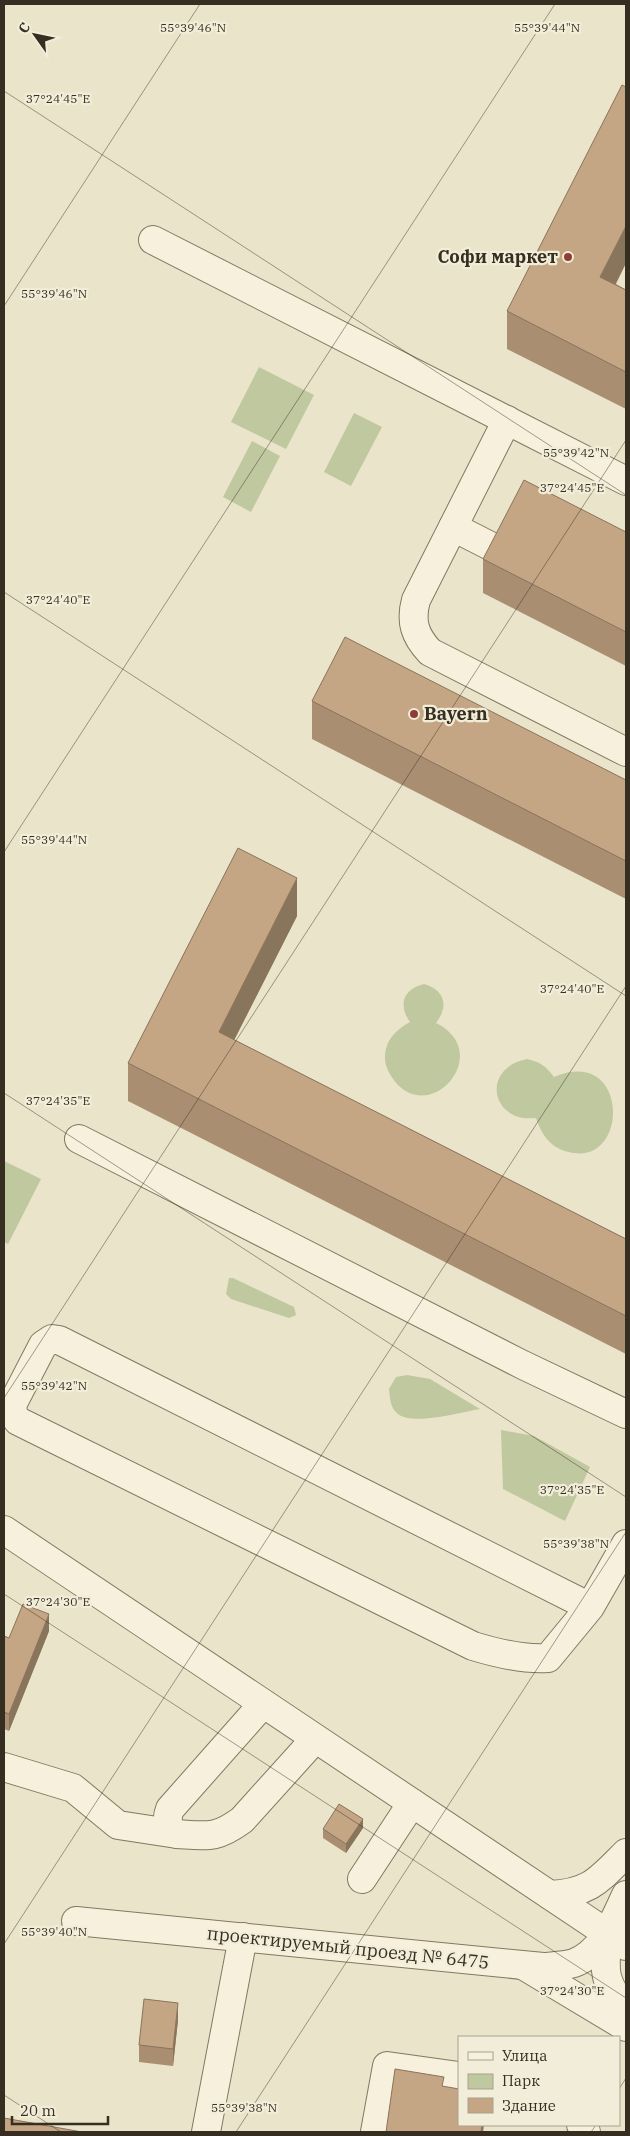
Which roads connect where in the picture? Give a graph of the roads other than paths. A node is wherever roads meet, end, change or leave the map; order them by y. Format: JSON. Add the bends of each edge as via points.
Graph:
{"nodes":[{"id":1,"x":153,"y":240,"type":"dead end"},
{"id":2,"x":507,"y":420,"type":"junction"},
{"id":3,"x":626,"y":481,"type":"edge"},
{"id":4,"x":453,"y":527,"type":"junction"},
{"id":5,"x":504,"y":553,"type":"edge"},
{"id":6,"x":626,"y":752,"type":"edge"},
{"id":7,"x":79,"y":1139,"type":"dead end"},
{"id":8,"x":626,"y":1414,"type":"edge"},
{"id":9,"x":11,"y":1430,"type":"edge"},
{"id":10,"x":4,"y":1530,"type":"edge"},
{"id":11,"x":626,"y":1544,"type":"edge"},
{"id":12,"x":590,"y":1608,"type":"junction"},
{"id":13,"x":262,"y":1704,"type":"junction"},
{"id":14,"x":315,"y":1739,"type":"junction"},
{"id":15,"x":4,"y":1767,"type":"edge"},
{"id":16,"x":412,"y":1804,"type":"junction"},
{"id":17,"x":177,"y":1834,"type":"junction"},
{"id":18,"x":626,"y":1853,"type":"edge"},
{"id":19,"x":362,"y":1878,"type":"dead end"},
{"id":20,"x":550,"y":1895,"type":"junction"},
{"id":21,"x":626,"y":1895,"type":"edge"},
{"id":22,"x":76,"y":1920,"type":"dead end"},
{"id":23,"x":243,"y":1937,"type":"junction"},
{"id":24,"x":617,"y":1939,"type":"edge"},
{"id":25,"x":526,"y":1967,"type":"junction"},
{"id":26,"x":626,"y":2010,"type":"edge"},
{"id":27,"x":626,"y":2027,"type":"edge"},
{"id":28,"x":458,"y":2076,"type":"edge"},
{"id":29,"x":206,"y":2132,"type":"edge"},
{"id":30,"x":375,"y":2132,"type":"edge"}],
"edges":[{"from":1,"to":2,"type":"street"},
{"from":2,"to":3,"type":"street"},
{"from":2,"to":4,"type":"street"},
{"from":4,"to":5,"type":"street"},
{"from":4,"to":6,"type":"street","via":[[412,613],[419,640],[439,657]]},
{"from":7,"to":8,"type":"street"},
{"from":9,"to":12,"type":"street","via":[[491,1652],[548,1658]]},
{"from":9,"to":12,"type":"street","via":[[12,1403],[43,1345],[52,1339],[59,1340]]},
{"from":10,"to":13,"type":"street"},
{"from":11,"to":12,"type":"street"},
{"from":13,"to":14,"type":"street"},
{"from":13,"to":17,"type":"street","via":[[170,1809],[169,1826]]},
{"from":14,"to":16,"type":"street"},
{"from":14,"to":17,"type":"street","via":[[232,1827],[215,1836]]},
{"from":15,"to":17,"type":"street","via":[[73,1788],[118,1825]]},
{"from":16,"to":19,"type":"street"},
{"from":16,"to":20,"type":"street"},
{"from":18,"to":20,"type":"street","via":[[588,1888],[571,1894]]},
{"from":20,"to":24,"type":"street"},
{"from":21,"to":24,"type":"street"},
{"from":22,"to":23,"type":"street","name":"проектируемый проезд № 6475"},
{"from":23,"to":25,"type":"street","name":"проектируемый проезд № 6475"},
{"from":23,"to":29,"type":"street"},
{"from":24,"to":25,"type":"street","name":"проектируемый проезд № 6475","via":[[574,1963]]},
{"from":24,"to":26,"type":"street","via":[[604,1969],[612,1993]]},
{"from":25,"to":27,"type":"street"},
{"from":28,"to":30,"type":"street","via":[[387,2066]]}]}
